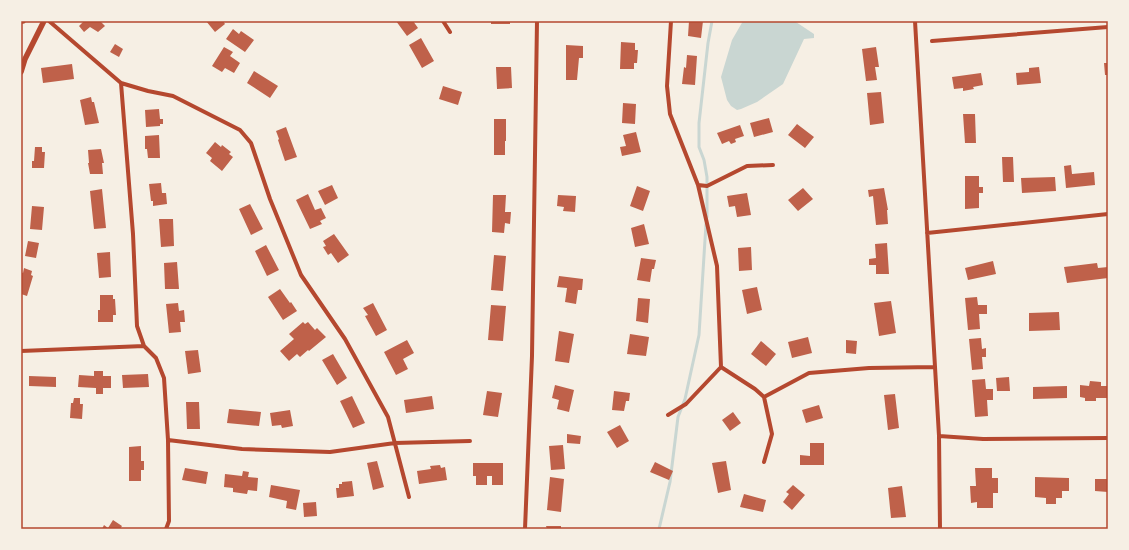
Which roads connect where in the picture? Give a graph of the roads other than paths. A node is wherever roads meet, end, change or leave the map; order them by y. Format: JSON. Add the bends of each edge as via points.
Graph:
{"nodes":[{"id":1,"x":44,"y":21,"type":"edge"},
{"id":2,"x":49,"y":21,"type":"edge"},
{"id":3,"x":443,"y":21,"type":"edge"},
{"id":4,"x":537,"y":21,"type":"edge"},
{"id":5,"x":671,"y":21,"type":"edge"},
{"id":6,"x":915,"y":21,"type":"edge"},
{"id":7,"x":1108,"y":27,"type":"edge"},
{"id":8,"x":450,"y":32,"type":"dead end"},
{"id":9,"x":932,"y":41,"type":"dead end"},
{"id":10,"x":21,"y":72,"type":"edge"},
{"id":11,"x":121,"y":84,"type":"junction"},
{"id":12,"x":773,"y":165,"type":"dead end"},
{"id":13,"x":698,"y":185,"type":"junction"},
{"id":14,"x":1108,"y":214,"type":"edge"},
{"id":15,"x":927,"y":233,"type":"junction"},
{"id":16,"x":144,"y":346,"type":"junction"},
{"id":17,"x":21,"y":351,"type":"edge"},
{"id":18,"x":721,"y":367,"type":"junction"},
{"id":19,"x":934,"y":367,"type":"junction"},
{"id":20,"x":764,"y":397,"type":"junction"},
{"id":21,"x":668,"y":415,"type":"dead end"},
{"id":22,"x":939,"y":436,"type":"junction"},
{"id":23,"x":1108,"y":438,"type":"edge"},
{"id":24,"x":168,"y":440,"type":"junction"},
{"id":25,"x":470,"y":441,"type":"dead end"},
{"id":26,"x":395,"y":443,"type":"junction"},
{"id":27,"x":764,"y":462,"type":"dead end"},
{"id":28,"x":410,"y":496,"type":"dead end"},
{"id":29,"x":166,"y":529,"type":"edge"},
{"id":30,"x":525,"y":529,"type":"edge"},
{"id":31,"x":940,"y":529,"type":"edge"}],
"edges":[{"from":1,"to":10,"type":"street"},
{"from":2,"to":11,"type":"street"},
{"from":3,"to":8,"type":"street"},
{"from":4,"to":30,"type":"street","via":[[532,356]]},
{"from":5,"to":13,"type":"street","via":[[667,86],[670,114]]},
{"from":6,"to":15,"type":"street"},
{"from":7,"to":9,"type":"street"},
{"from":11,"to":16,"type":"street","via":[[133,234],[137,326]]},
{"from":11,"to":26,"type":"street","via":[[173,96],[240,130],[251,143],[301,275],[345,339],[388,417]]},
{"from":12,"to":13,"type":"street","via":[[747,166],[707,186]]},
{"from":13,"to":18,"type":"street","via":[[717,266]]},
{"from":14,"to":15,"type":"street"},
{"from":15,"to":19,"type":"street"},
{"from":16,"to":17,"type":"street"},
{"from":16,"to":24,"type":"street","via":[[156,358],[164,378]]},
{"from":18,"to":20,"type":"street"},
{"from":18,"to":21,"type":"street","via":[[686,404]]},
{"from":19,"to":20,"type":"street","via":[[869,368],[809,373]]},
{"from":19,"to":22,"type":"street"},
{"from":20,"to":27,"type":"street","via":[[772,434]]},
{"from":22,"to":23,"type":"street","via":[[983,439]]},
{"from":22,"to":31,"type":"street"},
{"from":24,"to":26,"type":"street","via":[[242,449],[330,452]]},
{"from":24,"to":29,"type":"street","via":[[169,522]]},
{"from":25,"to":26,"type":"street"},
{"from":26,"to":28,"type":"street"}]}
